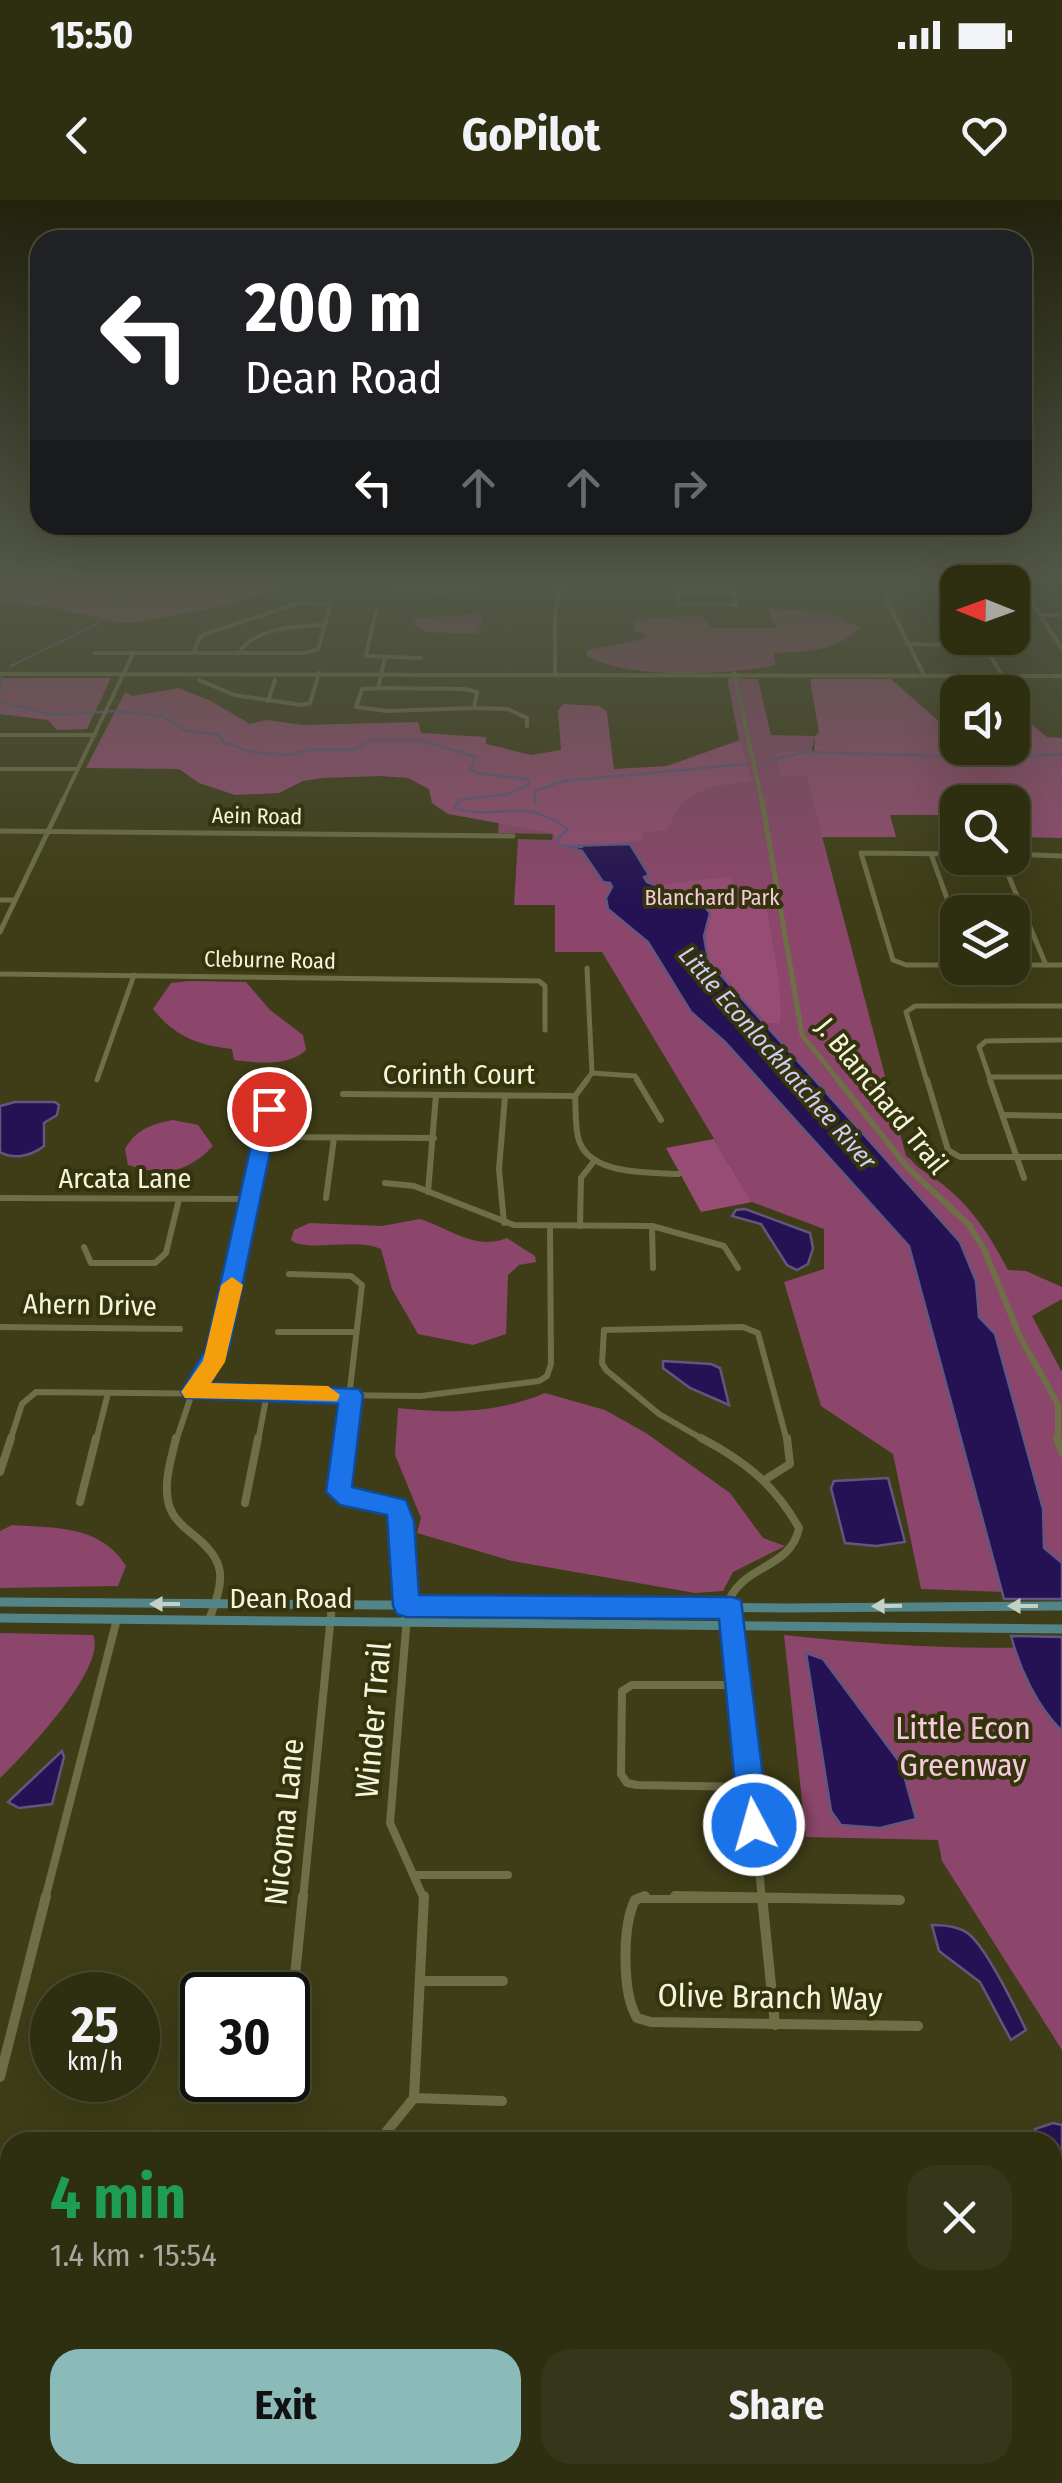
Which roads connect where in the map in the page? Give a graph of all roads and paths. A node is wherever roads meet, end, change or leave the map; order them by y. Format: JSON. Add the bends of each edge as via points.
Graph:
{"nodes":[{"id":1,"x":117,"y":688,"type":"edge"},
{"id":2,"x":217,"y":688,"type":"edge"},
{"id":3,"x":272,"y":688,"type":"edge"},
{"id":4,"x":315,"y":688,"type":"edge"},
{"id":5,"x":367,"y":688,"type":"edge"},
{"id":6,"x":455,"y":688,"type":"edge"},
{"id":7,"x":737,"y":688,"type":"edge"},
{"id":8,"x":268,"y":701,"type":"junction"},
{"id":9,"x":474,"y":708,"type":"junction"},
{"id":10,"x":527,"y":726,"type":"dead end"},
{"id":11,"x":0,"y":735,"type":"edge"},
{"id":12,"x":94,"y":735,"type":"junction"},
{"id":13,"x":0,"y":769,"type":"edge"},
{"id":14,"x":78,"y":769,"type":"junction"},
{"id":15,"x":0,"y":831,"type":"edge"},
{"id":16,"x":48,"y":831,"type":"junction"},
{"id":17,"x":513,"y":836,"type":"dead end"},
{"id":18,"x":931,"y":854,"type":"junction"},
{"id":19,"x":940,"y":854,"type":"edge"},
{"id":20,"x":1030,"y":855,"type":"edge"},
{"id":21,"x":1062,"y":856,"type":"edge"},
{"id":22,"x":1008,"y":875,"type":"edge"},
{"id":23,"x":946,"y":895,"type":"edge"},
{"id":24,"x":0,"y":900,"type":"edge"},
{"id":25,"x":15,"y":900,"type":"junction"},
{"id":26,"x":0,"y":932,"type":"edge"},
{"id":27,"x":940,"y":964,"type":"edge"},
{"id":28,"x":1030,"y":964,"type":"edge"},
{"id":29,"x":1046,"y":964,"type":"junction"},
{"id":30,"x":1062,"y":965,"type":"edge"},
{"id":31,"x":588,"y":968,"type":"dead end"},
{"id":32,"x":0,"y":974,"type":"edge"},
{"id":33,"x":134,"y":976,"type":"junction"},
{"id":34,"x":1062,"y":1006,"type":"edge"},
{"id":35,"x":545,"y":1030,"type":"dead end"},
{"id":36,"x":1062,"y":1040,"type":"edge"},
{"id":37,"x":981,"y":1043,"type":"joint"},
{"id":38,"x":592,"y":1073,"type":"junction"},
{"id":39,"x":990,"y":1078,"type":"junction"},
{"id":40,"x":1062,"y":1078,"type":"edge"},
{"id":41,"x":97,"y":1080,"type":"dead end"},
{"id":42,"x":275,"y":1081,"type":"dead end"},
{"id":43,"x":343,"y":1094,"type":"dead end"},
{"id":44,"x":436,"y":1095,"type":"junction"},
{"id":45,"x":505,"y":1096,"type":"junction"},
{"id":46,"x":575,"y":1096,"type":"junction"},
{"id":47,"x":1002,"y":1116,"type":"junction"},
{"id":48,"x":1062,"y":1116,"type":"edge"},
{"id":49,"x":660,"y":1120,"type":"dead end"},
{"id":50,"x":263,"y":1138,"type":"junction"},
{"id":51,"x":334,"y":1138,"type":"junction"},
{"id":52,"x":434,"y":1138,"type":"junction"},
{"id":53,"x":1017,"y":1157,"type":"junction"},
{"id":54,"x":1062,"y":1157,"type":"edge"},
{"id":55,"x":595,"y":1160,"type":"junction"},
{"id":56,"x":678,"y":1174,"type":"dead end"},
{"id":57,"x":1024,"y":1178,"type":"dead end"},
{"id":58,"x":385,"y":1184,"type":"dead end"},
{"id":59,"x":428,"y":1192,"type":"junction"},
{"id":60,"x":0,"y":1198,"type":"edge"},
{"id":61,"x":179,"y":1198,"type":"junction"},
{"id":62,"x":326,"y":1198,"type":"dead end"},
{"id":63,"x":250,"y":1199,"type":"junction"},
{"id":64,"x":504,"y":1224,"type":"junction"},
{"id":65,"x":550,"y":1226,"type":"junction"},
{"id":66,"x":580,"y":1226,"type":"junction"},
{"id":67,"x":652,"y":1226,"type":"junction"},
{"id":68,"x":84,"y":1247,"type":"dead end"},
{"id":69,"x":653,"y":1268,"type":"dead end"},
{"id":70,"x":738,"y":1268,"type":"dead end"},
{"id":71,"x":289,"y":1274,"type":"dead end"},
{"id":72,"x":0,"y":1327,"type":"edge"},
{"id":73,"x":180,"y":1329,"type":"dead end"},
{"id":74,"x":278,"y":1332,"type":"dead end"},
{"id":75,"x":355,"y":1332,"type":"junction"},
{"id":76,"x":193,"y":1392,"type":"junction"},
{"id":77,"x":108,"y":1393,"type":"junction"},
{"id":78,"x":267,"y":1394,"type":"junction"},
{"id":79,"x":351,"y":1395,"type":"junction"},
{"id":80,"x":1062,"y":1453,"type":"edge"},
{"id":81,"x":0,"y":1472,"type":"edge"},
{"id":82,"x":766,"y":1479,"type":"junction"},
{"id":83,"x":80,"y":1502,"type":"dead end"},
{"id":84,"x":246,"y":1504,"type":"dead end"},
{"id":85,"x":0,"y":1602,"type":"edge"},
{"id":86,"x":217,"y":1604,"type":"junction"},
{"id":87,"x":332,"y":1605,"type":"junction"},
{"id":88,"x":406,"y":1606,"type":"junction"},
{"id":89,"x":1062,"y":1606,"type":"edge"},
{"id":90,"x":732,"y":1608,"type":"junction"},
{"id":91,"x":0,"y":1618,"type":"edge"},
{"id":92,"x":117,"y":1619,"type":"junction"},
{"id":93,"x":209,"y":1620,"type":"junction"},
{"id":94,"x":330,"y":1621,"type":"junction"},
{"id":95,"x":406,"y":1622,"type":"junction"},
{"id":96,"x":733,"y":1624,"type":"junction"},
{"id":97,"x":1062,"y":1629,"type":"edge"},
{"id":98,"x":740,"y":1685,"type":"junction"},
{"id":99,"x":750,"y":1787,"type":"junction"},
{"id":100,"x":418,"y":1875,"type":"junction"},
{"id":101,"x":508,"y":1875,"type":"dead end"},
{"id":102,"x":762,"y":1900,"type":"junction"},
{"id":103,"x":900,"y":1900,"type":"dead end"},
{"id":104,"x":295,"y":1972,"type":"edge"},
{"id":105,"x":422,"y":1981,"type":"junction"},
{"id":106,"x":504,"y":1982,"type":"dead end"},
{"id":107,"x":775,"y":2025,"type":"junction"},
{"id":108,"x":918,"y":2026,"type":"dead end"},
{"id":109,"x":0,"y":2076,"type":"edge"},
{"id":110,"x":414,"y":2098,"type":"junction"},
{"id":111,"x":502,"y":2101,"type":"dead end"},
{"id":112,"x":386,"y":2132,"type":"edge"}],
"edges":[{"from":1,"to":12,"type":"street"},
{"from":2,"to":8,"type":"street"},
{"from":3,"to":8,"type":"street"},
{"from":4,"to":8,"type":"street","via":[[310,703]]},
{"from":5,"to":9,"type":"street","via":[[356,707]]},
{"from":6,"to":9,"type":"street","via":[[477,692]]},
{"from":7,"to":80,"type":"street","name":"J. Blanchard Trail","via":[[776,866],[802,1034],[908,1168],[969,1225],[984,1249],[1020,1337],[1058,1404]]},
{"from":9,"to":10,"type":"street","via":[[518,711]]},
{"from":11,"to":12,"type":"street"},
{"from":12,"to":14,"type":"street"},
{"from":13,"to":14,"type":"street"},
{"from":14,"to":16,"type":"street"},
{"from":15,"to":16,"type":"street","name":"Aein Road"},
{"from":16,"to":17,"type":"street","name":"Aein Road"},
{"from":16,"to":25,"type":"street"},
{"from":18,"to":19,"type":"street"},
{"from":18,"to":23,"type":"street"},
{"from":18,"to":27,"type":"street","via":[[861,853],[892,957]]},
{"from":20,"to":21,"type":"street"},
{"from":22,"to":29,"type":"street"},
{"from":24,"to":25,"type":"street"},
{"from":25,"to":26,"type":"street"},
{"from":28,"to":29,"type":"street"},
{"from":29,"to":30,"type":"street"},
{"from":31,"to":38,"type":"street"},
{"from":32,"to":33,"type":"street","name":"Cleburne Road"},
{"from":33,"to":35,"type":"street","name":"Cleburne Road","via":[[539,980],[545,986]]},
{"from":33,"to":41,"type":"street"},
{"from":34,"to":53,"type":"street","via":[[906,1012],[948,1150]]},
{"from":36,"to":37,"type":"street"},
{"from":37,"to":39,"type":"street"},
{"from":38,"to":46,"type":"street"},
{"from":38,"to":49,"type":"street","via":[[635,1076]]},
{"from":39,"to":40,"type":"street"},
{"from":39,"to":47,"type":"street"},
{"from":42,"to":50,"type":"street"},
{"from":43,"to":44,"type":"street","name":"Corinth Court"},
{"from":44,"to":45,"type":"street","name":"Corinth Court"},
{"from":44,"to":52,"type":"street"},
{"from":45,"to":46,"type":"street","name":"Corinth Court"},
{"from":45,"to":64,"type":"street","via":[[499,1169]]},
{"from":46,"to":55,"type":"street","via":[[578,1141]]},
{"from":47,"to":48,"type":"street"},
{"from":47,"to":53,"type":"street"},
{"from":50,"to":51,"type":"street"},
{"from":50,"to":63,"type":"street"},
{"from":51,"to":52,"type":"street"},
{"from":51,"to":62,"type":"street"},
{"from":52,"to":59,"type":"street"},
{"from":53,"to":54,"type":"street"},
{"from":53,"to":57,"type":"street"},
{"from":55,"to":56,"type":"street","via":[[624,1171]]},
{"from":55,"to":66,"type":"street","via":[[580,1178]]},
{"from":58,"to":59,"type":"street"},
{"from":59,"to":64,"type":"street"},
{"from":60,"to":61,"type":"street","name":"Arcata Lane"},
{"from":61,"to":63,"type":"street","name":"Arcata Lane"},
{"from":61,"to":68,"type":"street","via":[[166,1253],[155,1262],[90,1263]]},
{"from":63,"to":76,"type":"street","via":[[218,1349]]},
{"from":64,"to":65,"type":"street"},
{"from":65,"to":66,"type":"street"},
{"from":65,"to":79,"type":"street","via":[[547,1376],[426,1396]]},
{"from":66,"to":67,"type":"street"},
{"from":67,"to":69,"type":"street"},
{"from":67,"to":70,"type":"street","via":[[724,1246]]},
{"from":71,"to":75,"type":"street","name":"Winder Trail","via":[[358,1279]]},
{"from":72,"to":73,"type":"street","name":"Ahern Drive"},
{"from":74,"to":75,"type":"street"},
{"from":75,"to":79,"type":"street","name":"Winder Trail"},
{"from":76,"to":77,"type":"street"},
{"from":76,"to":78,"type":"street"},
{"from":76,"to":86,"type":"street","via":[[166,1490],[173,1516],[219,1555]]},
{"from":77,"to":81,"type":"street","via":[[27,1396]]},
{"from":77,"to":83,"type":"street"},
{"from":78,"to":79,"type":"street"},
{"from":78,"to":84,"type":"street"},
{"from":79,"to":88,"type":"street","name":"Winder Trail","via":[[338,1492],[397,1507]]},
{"from":82,"to":82,"type":"street","via":[[730,1451],[660,1416],[606,1370],[604,1330],[743,1327],[758,1333],[790,1454],[790,1464]]},
{"from":82,"to":90,"type":"street","via":[[792,1514],[799,1538],[787,1557],[734,1588]]},
{"from":86,"to":85,"type":"main road","name":"Dean Road","one_way":true},
{"from":86,"to":87,"type":"main road","name":"Dean Road"},
{"from":86,"to":93,"type":"street"},
{"from":87,"to":88,"type":"main road","name":"Dean Road"},
{"from":87,"to":94,"type":"street","name":"Nicoma Lane"},
{"from":88,"to":90,"type":"main road","name":"Dean Road"},
{"from":88,"to":95,"type":"street","name":"Winder Trail"},
{"from":89,"to":90,"type":"main road","name":"Dean Road","one_way":true},
{"from":90,"to":96,"type":"street"},
{"from":91,"to":92,"type":"main road","name":"Dean Road"},
{"from":92,"to":93,"type":"main road","name":"Dean Road"},
{"from":92,"to":109,"type":"street"},
{"from":93,"to":94,"type":"main road","name":"Dean Road"},
{"from":94,"to":95,"type":"main road","name":"Dean Road"},
{"from":94,"to":104,"type":"street","name":"Nicoma Lane"},
{"from":95,"to":96,"type":"main road","name":"Dean Road"},
{"from":95,"to":100,"type":"street","name":"Winder Trail","via":[[390,1823]]},
{"from":96,"to":97,"type":"main road","name":"Dean Road"},
{"from":96,"to":98,"type":"street"},
{"from":98,"to":99,"type":"street"},
{"from":98,"to":99,"type":"street","via":[[622,1690],[621,1774],[636,1785]]},
{"from":99,"to":102,"type":"street"},
{"from":100,"to":101,"type":"street"},
{"from":100,"to":105,"type":"street","name":"Winder Trail","via":[[425,1903]]},
{"from":102,"to":103,"type":"street"},
{"from":102,"to":107,"type":"street"},
{"from":102,"to":107,"type":"street","name":"Olive Branch Way","via":[[646,1896],[629,1906],[628,2003],[636,2018],[651,2022]]},
{"from":105,"to":106,"type":"street"},
{"from":105,"to":110,"type":"street","name":"Winder Trail"},
{"from":107,"to":108,"type":"street","name":"Olive Branch Way"},
{"from":110,"to":111,"type":"street"},
{"from":110,"to":112,"type":"street"}]}
